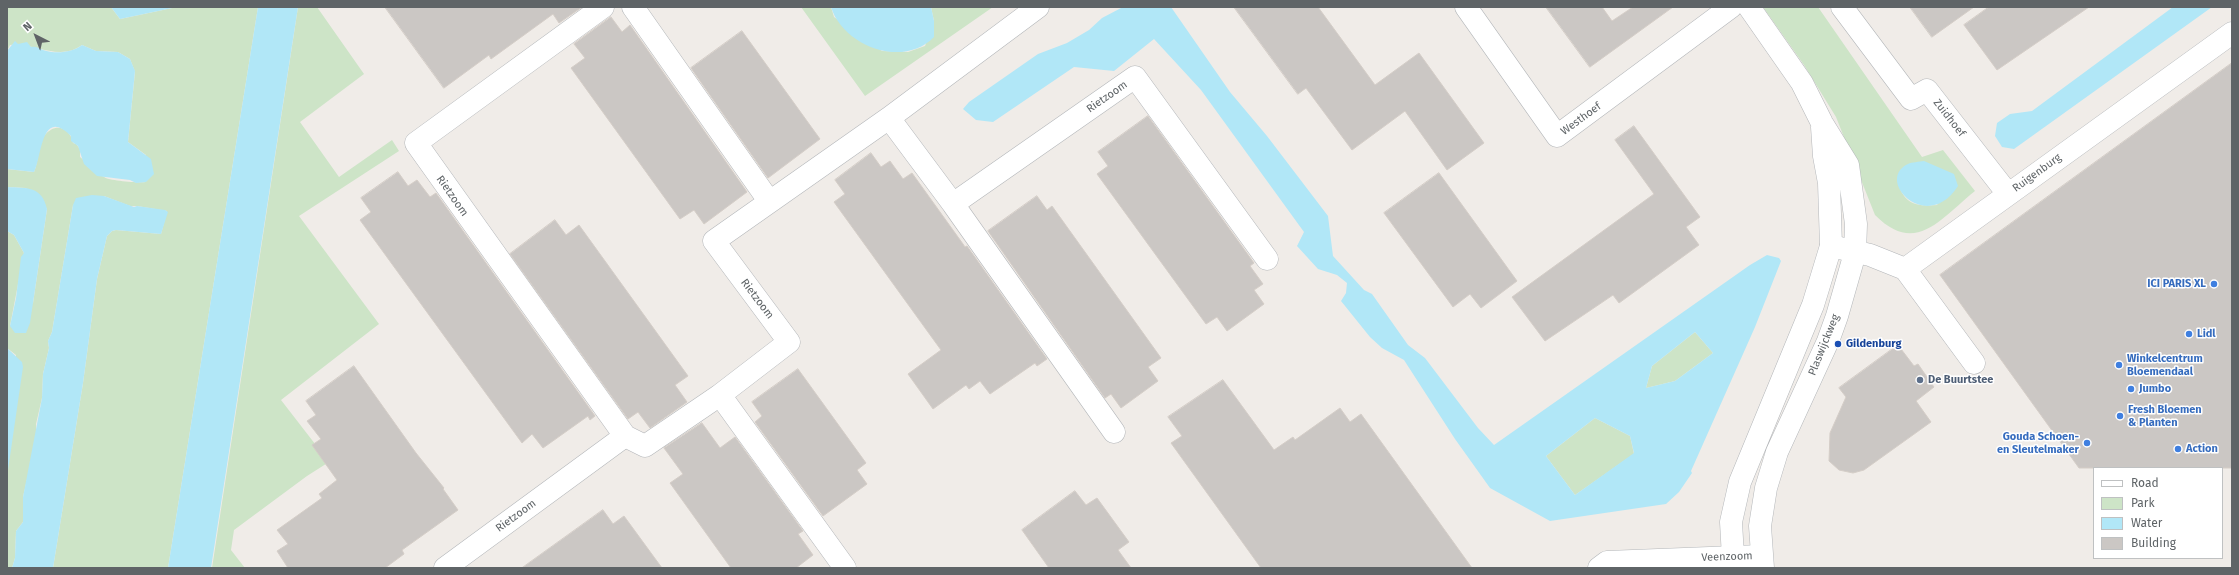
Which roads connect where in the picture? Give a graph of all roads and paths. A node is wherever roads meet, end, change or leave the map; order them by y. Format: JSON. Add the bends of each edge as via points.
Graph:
{"nodes":[{"id":1,"x":603,"y":7,"type":"edge"},
{"id":2,"x":633,"y":7,"type":"edge"},
{"id":3,"x":1038,"y":7,"type":"edge"},
{"id":4,"x":1466,"y":7,"type":"edge"},
{"id":5,"x":1731,"y":7,"type":"edge"},
{"id":6,"x":1749,"y":7,"type":"edge"},
{"id":7,"x":1842,"y":7,"type":"edge"},
{"id":8,"x":2232,"y":33,"type":"edge"},
{"id":9,"x":888,"y":118,"type":"junction"},
{"id":10,"x":1822,"y":123,"type":"junction"},
{"id":11,"x":2008,"y":194,"type":"junction"},
{"id":12,"x":769,"y":201,"type":"junction"},
{"id":13,"x":953,"y":204,"type":"junction"},
{"id":14,"x":1831,"y":246,"type":"junction"},
{"id":15,"x":1855,"y":252,"type":"junction"},
{"id":16,"x":1267,"y":259,"type":"dead end"},
{"id":17,"x":1905,"y":269,"type":"junction"},
{"id":18,"x":1974,"y":363,"type":"dead end"},
{"id":19,"x":720,"y":395,"type":"junction"},
{"id":20,"x":1114,"y":432,"type":"dead end"},
{"id":21,"x":625,"y":436,"type":"junction"},
{"id":22,"x":1734,"y":562,"type":"edge"},
{"id":23,"x":1762,"y":562,"type":"edge"},
{"id":24,"x":445,"y":568,"type":"edge"},
{"id":25,"x":845,"y":568,"type":"edge"},
{"id":26,"x":1599,"y":568,"type":"edge"}],
"edges":[{"from":1,"to":21,"type":"street","name":"Rietzoom","via":[[416,143]]},
{"from":2,"to":12,"type":"street"},
{"from":3,"to":9,"type":"street","name":"Rietzoom"},
{"from":4,"to":5,"type":"street","name":"Westhoef","via":[[1557,136]]},
{"from":6,"to":10,"type":"street","name":"Plaswijckweg","via":[[1802,83]]},
{"from":7,"to":11,"type":"street","name":"Zuidhoef","via":[[1910,98],[1927,90]]},
{"from":8,"to":11,"type":"street","name":"Ruigenburg"},
{"from":9,"to":12,"type":"street","name":"Rietzoom"},
{"from":9,"to":13,"type":"street"},
{"from":10,"to":14,"type":"street","name":"Plaswijckweg","via":[[1829,183]]},
{"from":10,"to":15,"type":"street","name":"Plaswijckweg","via":[[1848,165],[1856,224]]},
{"from":11,"to":17,"type":"street","name":"Ruigenburg"},
{"from":12,"to":19,"type":"street","name":"Rietzoom","via":[[714,241],[789,342]]},
{"from":13,"to":16,"type":"street","name":"Rietzoom","via":[[1135,77]]},
{"from":13,"to":20,"type":"street"},
{"from":14,"to":15,"type":"street"},
{"from":14,"to":22,"type":"street","name":"Plaswijckweg","via":[[1813,305],[1740,482],[1731,522]]},
{"from":15,"to":17,"type":"street"},
{"from":15,"to":23,"type":"street","name":"Plaswijckweg","via":[[1828,340],[1778,452],[1766,488],[1760,526]]},
{"from":17,"to":18,"type":"street"},
{"from":19,"to":21,"type":"street","name":"Rietzoom","via":[[645,446]]},
{"from":19,"to":25,"type":"street"},
{"from":21,"to":24,"type":"street","name":"Rietzoom"},
{"from":22,"to":23,"type":"street","name":"Veenzoom"},
{"from":22,"to":26,"type":"street","name":"Veenzoom","via":[[1607,562]]}]}
